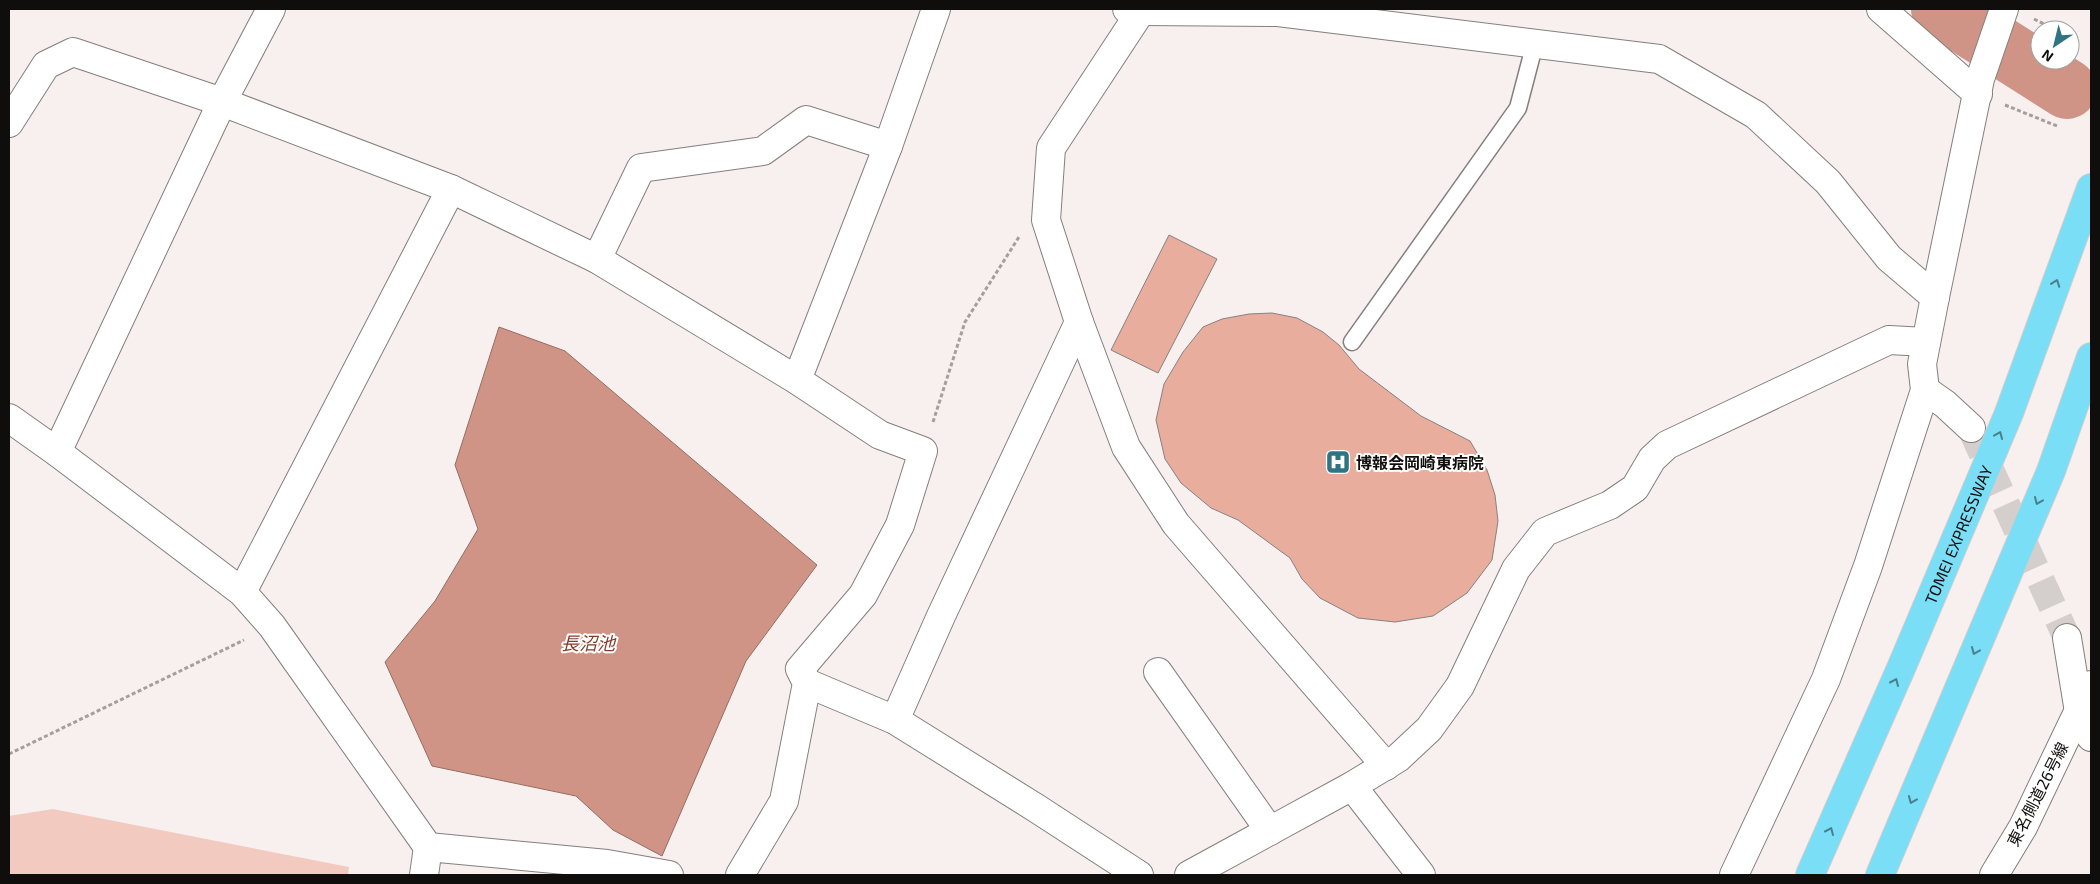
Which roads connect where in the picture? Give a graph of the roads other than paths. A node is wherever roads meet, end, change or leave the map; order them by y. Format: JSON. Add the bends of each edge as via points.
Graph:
{"nodes":[{"id":1,"x":271,"y":9,"type":"edge"},
{"id":2,"x":936,"y":9,"type":"edge"},
{"id":3,"x":1880,"y":9,"type":"edge"},
{"id":4,"x":1134,"y":10,"type":"edge"},
{"id":5,"x":1279,"y":10,"type":"edge"},
{"id":6,"x":2001,"y":17,"type":"edge"},
{"id":7,"x":1535,"y":42,"type":"junction"},
{"id":8,"x":1979,"y":87,"type":"junction"},
{"id":9,"x":222,"y":102,"type":"junction"},
{"id":10,"x":9,"y":123,"type":"edge"},
{"id":11,"x":888,"y":146,"type":"junction"},
{"id":12,"x":2091,"y":188,"type":"edge"},
{"id":13,"x":450,"y":189,"type":"junction"},
{"id":14,"x":597,"y":259,"type":"junction"},
{"id":15,"x":1935,"y":297,"type":"junction"},
{"id":16,"x":1079,"y":322,"type":"junction"},
{"id":17,"x":1352,"y":342,"type":"dead end"},
{"id":18,"x":1926,"y":342,"type":"junction"},
{"id":19,"x":2091,"y":356,"type":"edge"},
{"id":20,"x":797,"y":380,"type":"junction"},
{"id":21,"x":2091,"y":382,"type":"edge"},
{"id":22,"x":1925,"y":390,"type":"junction"},
{"id":23,"x":9,"y":418,"type":"edge"},
{"id":24,"x":1971,"y":428,"type":"tunnel mouth"},
{"id":25,"x":57,"y":452,"type":"junction"},
{"id":26,"x":2051,"y":471,"type":"junction"},
{"id":27,"x":242,"y":592,"type":"junction"},
{"id":28,"x":2067,"y":638,"type":"tunnel mouth"},
{"id":29,"x":1158,"y":672,"type":"dead end"},
{"id":30,"x":807,"y":683,"type":"junction"},
{"id":31,"x":2091,"y":685,"type":"edge"},
{"id":32,"x":2079,"y":712,"type":"junction"},
{"id":33,"x":895,"y":720,"type":"junction"},
{"id":34,"x":2091,"y":737,"type":"edge"},
{"id":35,"x":1386,"y":766,"type":"junction"},
{"id":36,"x":1352,"y":786,"type":"junction"},
{"id":37,"x":1270,"y":831,"type":"junction"},
{"id":38,"x":428,"y":847,"type":"junction"},
{"id":39,"x":604,"y":869,"type":"edge"},
{"id":40,"x":424,"y":875,"type":"edge"},
{"id":41,"x":669,"y":875,"type":"edge"},
{"id":42,"x":740,"y":875,"type":"edge"},
{"id":43,"x":1139,"y":875,"type":"edge"},
{"id":44,"x":1189,"y":875,"type":"edge"},
{"id":45,"x":1420,"y":875,"type":"edge"},
{"id":46,"x":1734,"y":875,"type":"edge"},
{"id":47,"x":1810,"y":875,"type":"edge"},
{"id":48,"x":1880,"y":875,"type":"edge"},
{"id":49,"x":1994,"y":875,"type":"edge"}],
"edges":[{"from":1,"to":9,"type":"street"},
{"from":2,"to":11,"type":"street"},
{"from":3,"to":8,"type":"street"},
{"from":4,"to":5,"type":"street"},
{"from":4,"to":16,"type":"street","via":[[1051,148],[1046,220]]},
{"from":5,"to":7,"type":"street"},
{"from":6,"to":8,"type":"street"},
{"from":7,"to":15,"type":"street","via":[[1659,59],[1756,114],[1828,182],[1889,258]]},
{"from":7,"to":17,"type":"lane","via":[[1518,108]]},
{"from":8,"to":15,"type":"street"},
{"from":9,"to":10,"type":"street","via":[[73,52],[46,65]]},
{"from":9,"to":13,"type":"street"},
{"from":9,"to":25,"type":"street"},
{"from":11,"to":14,"type":"street","via":[[806,120],[763,151],[641,168]]},
{"from":11,"to":20,"type":"street"},
{"from":47,"to":12,"type":"highway","name":"TOMEI EXPRESSWAY","one_way":true,"via":[[2009,413]]},
{"from":13,"to":14,"type":"street"},
{"from":13,"to":27,"type":"street"},
{"from":14,"to":20,"type":"street"},
{"from":15,"to":18,"type":"street"},
{"from":16,"to":33,"type":"street"},
{"from":16,"to":35,"type":"street","via":[[1126,447],[1176,524]]},
{"from":18,"to":22,"type":"street","via":[[1922,364]]},
{"from":18,"to":35,"type":"street","via":[[1889,340],[1667,445],[1652,459],[1636,488],[1610,505],[1545,532],[1516,569],[1460,686],[1429,729]]},
{"from":19,"to":26,"type":"highway"},
{"from":20,"to":30,"type":"street","via":[[880,435],[923,451],[900,524],[863,594],[800,668]]},
{"from":21,"to":26,"type":"highway"},
{"from":22,"to":24,"type":"street"},
{"from":22,"to":46,"type":"street","via":[[1868,566],[1826,679]]},
{"from":23,"to":25,"type":"street"},
{"from":25,"to":27,"type":"street"},
{"from":26,"to":48,"type":"highway","one_way":true},
{"from":27,"to":38,"type":"street","via":[[272,626]]},
{"from":28,"to":32,"type":"street"},
{"from":29,"to":37,"type":"street"},
{"from":30,"to":33,"type":"street"},
{"from":30,"to":42,"type":"street","via":[[784,801]]},
{"from":31,"to":32,"type":"street","name":"東名側道26号線"},
{"from":32,"to":34,"type":"street"},
{"from":32,"to":49,"type":"street","name":"東名側道26号線","via":[[2023,827]]},
{"from":33,"to":43,"type":"street"},
{"from":35,"to":36,"type":"street"},
{"from":36,"to":37,"type":"street"},
{"from":36,"to":45,"type":"street"},
{"from":37,"to":44,"type":"street"},
{"from":38,"to":39,"type":"street"},
{"from":38,"to":40,"type":"street"},
{"from":39,"to":41,"type":"street"}]}
